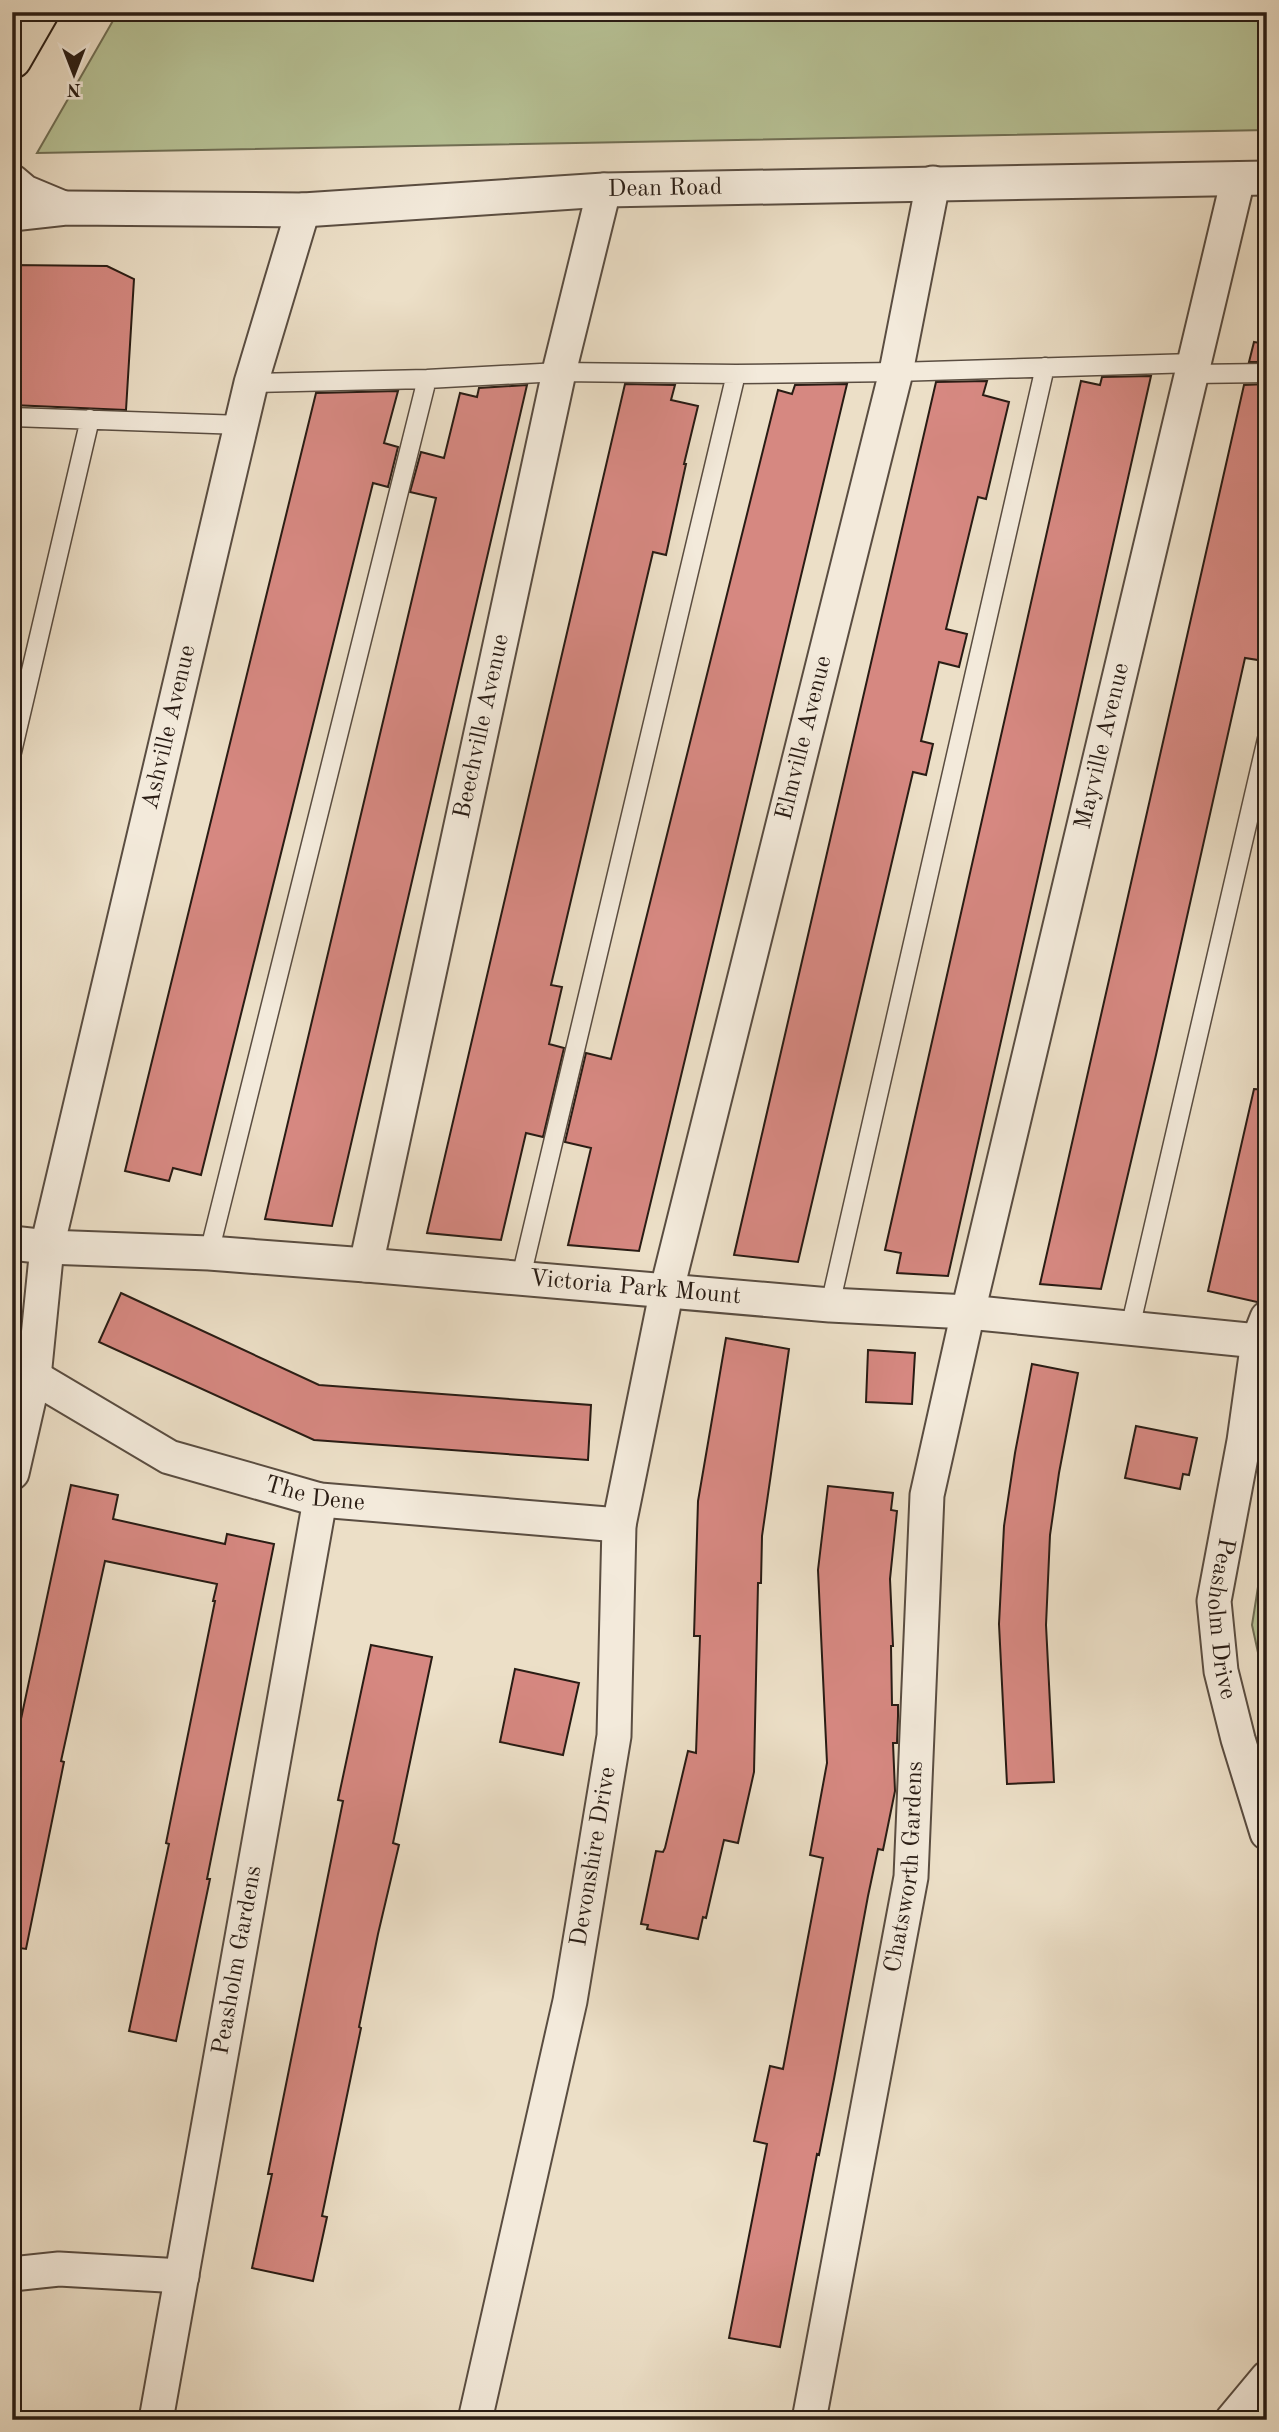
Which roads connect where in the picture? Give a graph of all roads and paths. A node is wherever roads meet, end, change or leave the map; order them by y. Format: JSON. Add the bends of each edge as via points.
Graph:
{"nodes":[{"id":1,"x":39,"y":12,"type":"edge"},
{"id":2,"x":12,"y":60,"type":"edge"},
{"id":3,"x":1252,"y":178,"type":"edge"},
{"id":4,"x":12,"y":181,"type":"edge"},
{"id":5,"x":933,"y":183,"type":"junction"},
{"id":6,"x":604,"y":190,"type":"junction"},
{"id":7,"x":66,"y":208,"type":"junction"},
{"id":8,"x":303,"y":210,"type":"junction"},
{"id":9,"x":12,"y":214,"type":"edge"},
{"id":10,"x":1045,"y":367,"type":"junction"},
{"id":11,"x":1193,"y":368,"type":"junction"},
{"id":12,"x":559,"y":372,"type":"junction"},
{"id":13,"x":896,"y":372,"type":"junction"},
{"id":14,"x":1267,"y":373,"type":"edge"},
{"id":15,"x":736,"y":374,"type":"junction"},
{"id":16,"x":427,"y":379,"type":"junction"},
{"id":17,"x":251,"y":383,"type":"junction"},
{"id":18,"x":12,"y":417,"type":"edge"},
{"id":19,"x":90,"y":419,"type":"junction"},
{"id":20,"x":242,"y":425,"type":"junction"},
{"id":21,"x":1267,"y":739,"type":"edge"},
{"id":22,"x":12,"y":752,"type":"edge"},
{"id":23,"x":12,"y":1243,"type":"edge"},
{"id":24,"x":47,"y":1247,"type":"junction"},
{"id":25,"x":209,"y":1253,"type":"junction"},
{"id":26,"x":366,"y":1265,"type":"junction"},
{"id":27,"x":521,"y":1277,"type":"junction"},
{"id":28,"x":667,"y":1289,"type":"junction"},
{"id":29,"x":830,"y":1305,"type":"junction"},
{"id":30,"x":968,"y":1312,"type":"junction"},
{"id":31,"x":1130,"y":1328,"type":"junction"},
{"id":32,"x":1263,"y":1329,"type":"edge"},
{"id":33,"x":34,"y":1377,"type":"junction"},
{"id":34,"x":12,"y":1473,"type":"edge"},
{"id":35,"x":320,"y":1500,"type":"junction"},
{"id":36,"x":620,"y":1525,"type":"junction"},
{"id":37,"x":1267,"y":1833,"type":"edge"},
{"id":38,"x":12,"y":2274,"type":"edge"},
{"id":39,"x":182,"y":2276,"type":"junction"},
{"id":40,"x":1267,"y":2378,"type":"edge"},
{"id":41,"x":156,"y":2420,"type":"edge"},
{"id":42,"x":475,"y":2420,"type":"edge"},
{"id":43,"x":809,"y":2420,"type":"edge"},
{"id":44,"x":1232,"y":2420,"type":"edge"}],
"edges":[{"from":1,"to":2,"type":"main road"},
{"from":3,"to":5,"type":"street","name":"Dean Road"},
{"from":3,"to":11,"type":"street","name":"Mayville Avenue"},
{"from":4,"to":7,"type":"street","name":"Dean Road","via":[[25,192]]},
{"from":5,"to":6,"type":"street","name":"Dean Road"},
{"from":5,"to":13,"type":"street","name":"Elmville Avenue"},
{"from":6,"to":8,"type":"street","name":"Dean Road"},
{"from":6,"to":12,"type":"street","name":"Beechville Avenue"},
{"from":7,"to":8,"type":"street","name":"Dean Road"},
{"from":7,"to":9,"type":"street","name":"Dean Road"},
{"from":8,"to":17,"type":"street","name":"Ashville Avenue"},
{"from":10,"to":11,"type":"lane"},
{"from":10,"to":13,"type":"lane"},
{"from":10,"to":29,"type":"lane"},
{"from":11,"to":14,"type":"lane"},
{"from":11,"to":30,"type":"street","name":"Mayville Avenue"},
{"from":12,"to":15,"type":"lane"},
{"from":12,"to":16,"type":"lane"},
{"from":12,"to":26,"type":"street","name":"Beechville Avenue"},
{"from":13,"to":15,"type":"lane"},
{"from":13,"to":28,"type":"street","name":"Elmville Avenue"},
{"from":15,"to":27,"type":"lane"},
{"from":16,"to":17,"type":"lane"},
{"from":16,"to":25,"type":"lane"},
{"from":17,"to":20,"type":"street","name":"Ashville Avenue"},
{"from":18,"to":19,"type":"lane"},
{"from":19,"to":20,"type":"lane"},
{"from":19,"to":22,"type":"lane"},
{"from":20,"to":24,"type":"street","name":"Ashville Avenue"},
{"from":21,"to":31,"type":"lane"},
{"from":23,"to":24,"type":"street","name":"Victoria Park Mount"},
{"from":24,"to":25,"type":"street","name":"Victoria Park Mount"},
{"from":24,"to":33,"type":"street","name":"Ashville Avenue"},
{"from":25,"to":26,"type":"street","name":"Victoria Park Mount"},
{"from":26,"to":27,"type":"street","name":"Victoria Park Mount"},
{"from":27,"to":28,"type":"street","name":"Victoria Park Mount"},
{"from":28,"to":29,"type":"street","name":"Victoria Park Mount"},
{"from":28,"to":36,"type":"street","name":"Devonshire Drive"},
{"from":29,"to":30,"type":"street","name":"Victoria Park Mount"},
{"from":30,"to":31,"type":"street","name":"Victoria Park Mount"},
{"from":30,"to":43,"type":"street","name":"Chatsworth Gardens","via":[[928,1495],[911,1877]]},
{"from":31,"to":32,"type":"street","name":"Victoria Park Mount"},
{"from":32,"to":37,"type":"street","name":"Peasholm Drive","via":[[1214,1601],[1221,1671]]},
{"from":33,"to":34,"type":"street","name":"Ashville Avenue"},
{"from":33,"to":35,"type":"street","name":"The Dene","via":[[169,1457]]},
{"from":35,"to":36,"type":"street","name":"The Dene"},
{"from":35,"to":39,"type":"street","name":"Peasholm Gardens"},
{"from":36,"to":42,"type":"street","name":"Devonshire Drive","via":[[614,1736],[570,2001]]},
{"from":38,"to":39,"type":"street","via":[[59,2269]]},
{"from":39,"to":41,"type":"street","name":"Peasholm Gardens"},
{"from":40,"to":44,"type":"street"}]}
